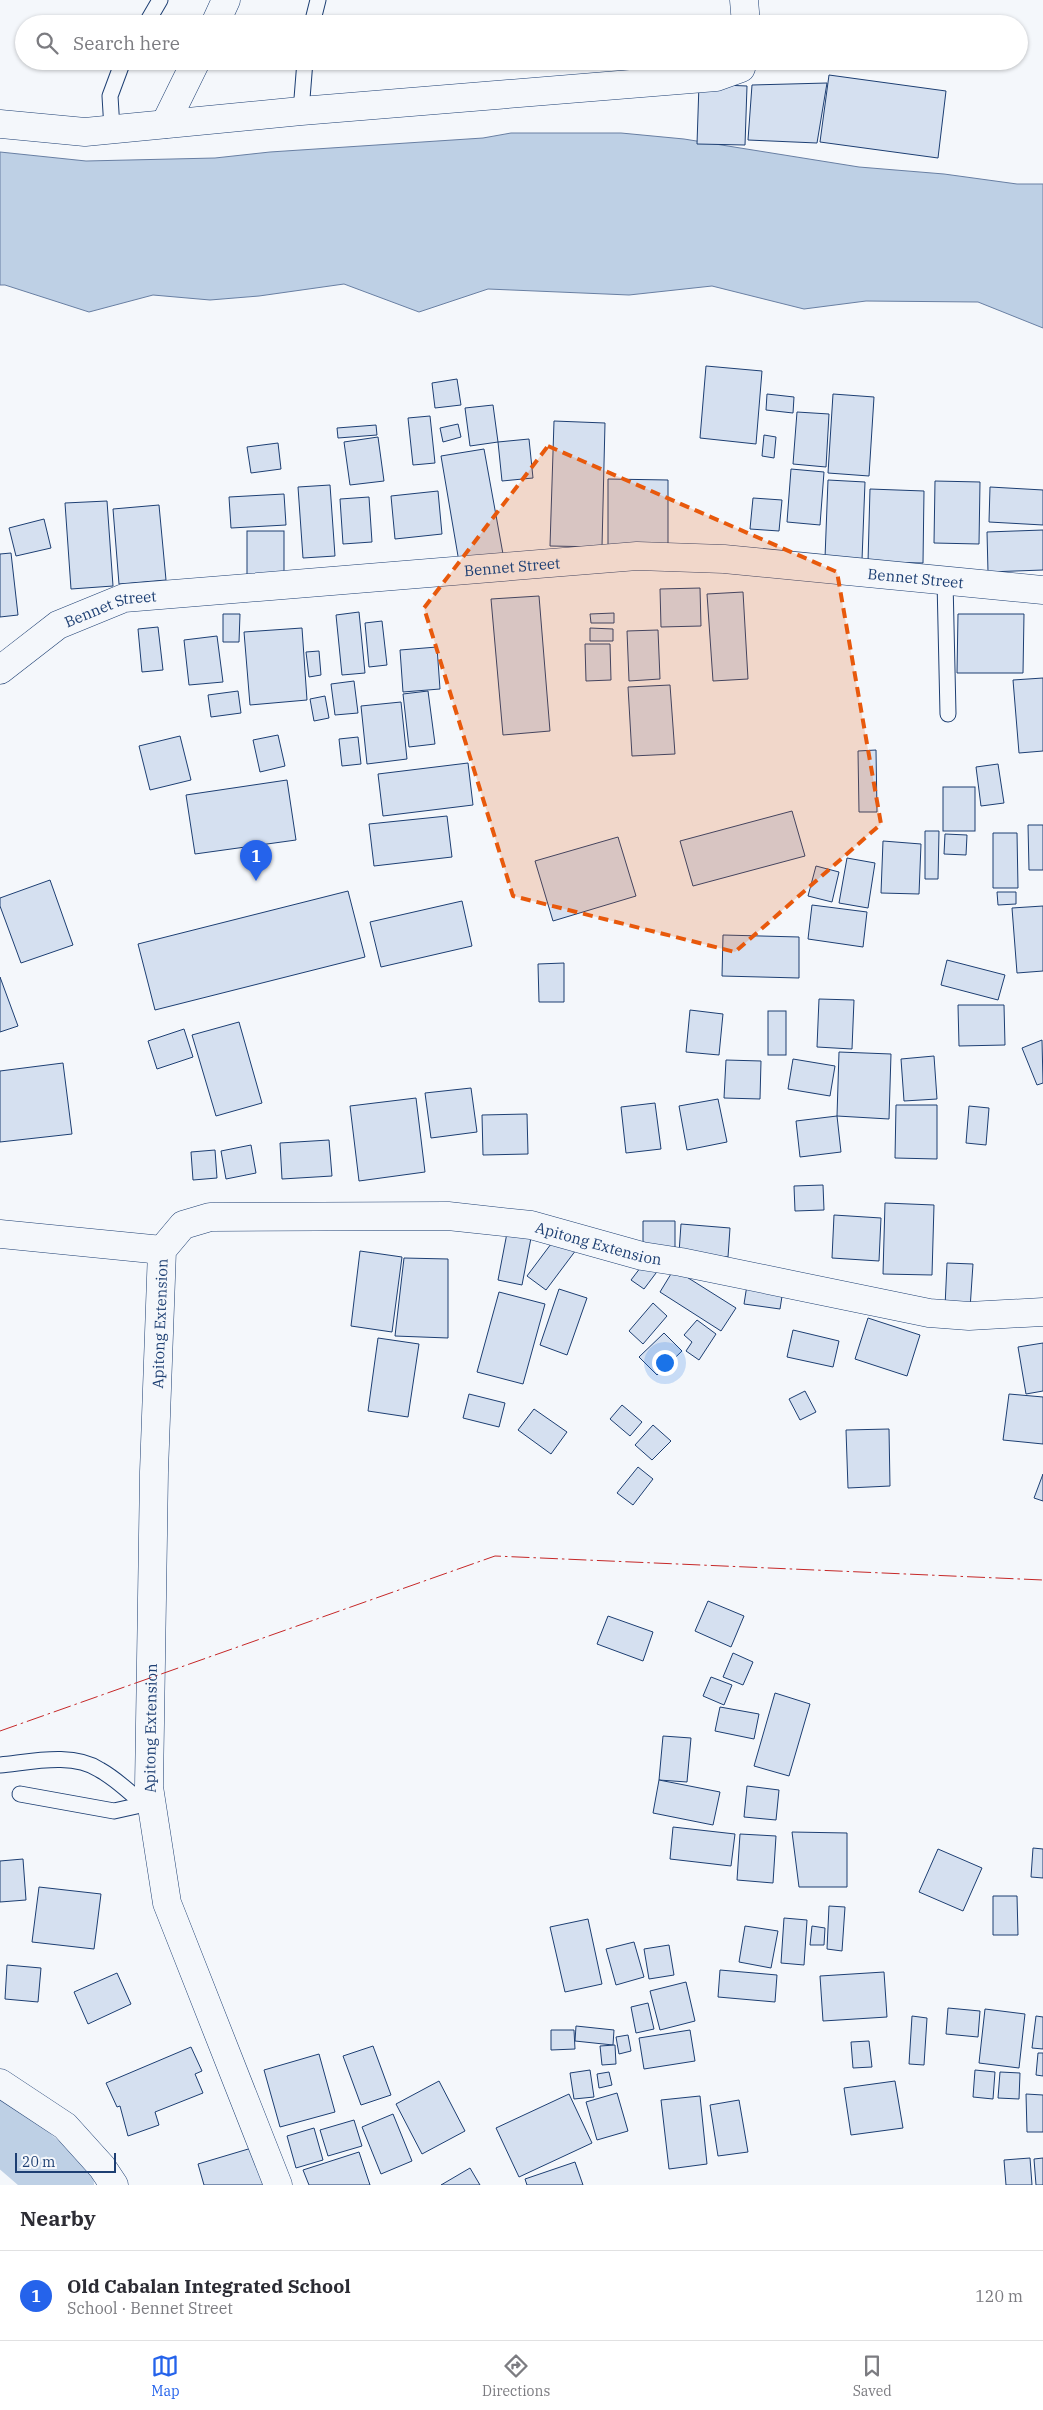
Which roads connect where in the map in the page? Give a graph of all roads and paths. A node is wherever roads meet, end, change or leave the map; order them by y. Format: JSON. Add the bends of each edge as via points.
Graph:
{"nodes":[{"id":1,"x":160,"y":0,"type":"edge"},
{"id":2,"x":226,"y":0,"type":"edge"},
{"id":3,"x":318,"y":0,"type":"edge"},
{"id":4,"x":744,"y":0,"type":"edge"},
{"id":5,"x":151,"y":15,"type":"edge"},
{"id":6,"x":219,"y":15,"type":"edge"},
{"id":7,"x":314,"y":15,"type":"edge"},
{"id":8,"x":745,"y":15,"type":"edge"},
{"id":9,"x":120,"y":70,"type":"edge"},
{"id":10,"x":192,"y":70,"type":"edge"},
{"id":11,"x":304,"y":70,"type":"edge"},
{"id":12,"x":735,"y":70,"type":"edge"},
{"id":13,"x":301,"y":111,"type":"junction"},
{"id":14,"x":0,"y":124,"type":"edge"},
{"id":15,"x":165,"y":124,"type":"junction"},
{"id":16,"x":112,"y":129,"type":"junction"},
{"id":17,"x":945,"y":581,"type":"junction"},
{"id":18,"x":1043,"y":590,"type":"edge"},
{"id":19,"x":0,"y":670,"type":"edge"},
{"id":20,"x":948,"y":714,"type":"dead end"},
{"id":21,"x":0,"y":1234,"type":"edge"},
{"id":22,"x":162,"y":1250,"type":"junction"},
{"id":23,"x":1043,"y":1312,"type":"edge"},
{"id":24,"x":0,"y":1765,"type":"edge"},
{"id":25,"x":20,"y":1794,"type":"dead end"},
{"id":26,"x":147,"y":1804,"type":"junction"},
{"id":27,"x":0,"y":2082,"type":"edge"},
{"id":28,"x":114,"y":2185,"type":"edge"},
{"id":29,"x":278,"y":2185,"type":"edge"}],
"edges":[{"from":1,"to":5,"type":"lane"},
{"from":2,"to":6,"type":"street"},
{"from":3,"to":7,"type":"lane"},
{"from":4,"to":8,"type":"street"},
{"from":9,"to":16,"type":"lane","via":[[110,96]]},
{"from":10,"to":15,"type":"street"},
{"from":11,"to":13,"type":"lane"},
{"from":12,"to":13,"type":"street","via":[[716,77]]},
{"from":13,"to":15,"type":"street"},
{"from":14,"to":16,"type":"street","via":[[85,132]]},
{"from":15,"to":16,"type":"street"},
{"from":17,"to":18,"type":"street","name":"Bennet Street"},
{"from":17,"to":19,"type":"street","name":"Bennet Street","via":[[724,559],[638,556],[124,598],[58,625]]},
{"from":17,"to":20,"type":"lane"},
{"from":21,"to":22,"type":"street","name":"Apitong Extension"},
{"from":22,"to":23,"type":"street","name":"Apitong Extension","via":[[183,1225],[210,1217],[448,1216],[531,1225],[642,1256],[929,1313],[969,1316]]},
{"from":22,"to":26,"type":"street","name":"Apitong Extension"},
{"from":24,"to":26,"type":"lane","via":[[77,1761],[99,1768]]},
{"from":25,"to":26,"type":"lane","via":[[114,1811]]},
{"from":26,"to":29,"type":"street","name":"Apitong Extension","via":[[167,1904]]},
{"from":27,"to":28,"type":"street","via":[[64,2126]]}]}
